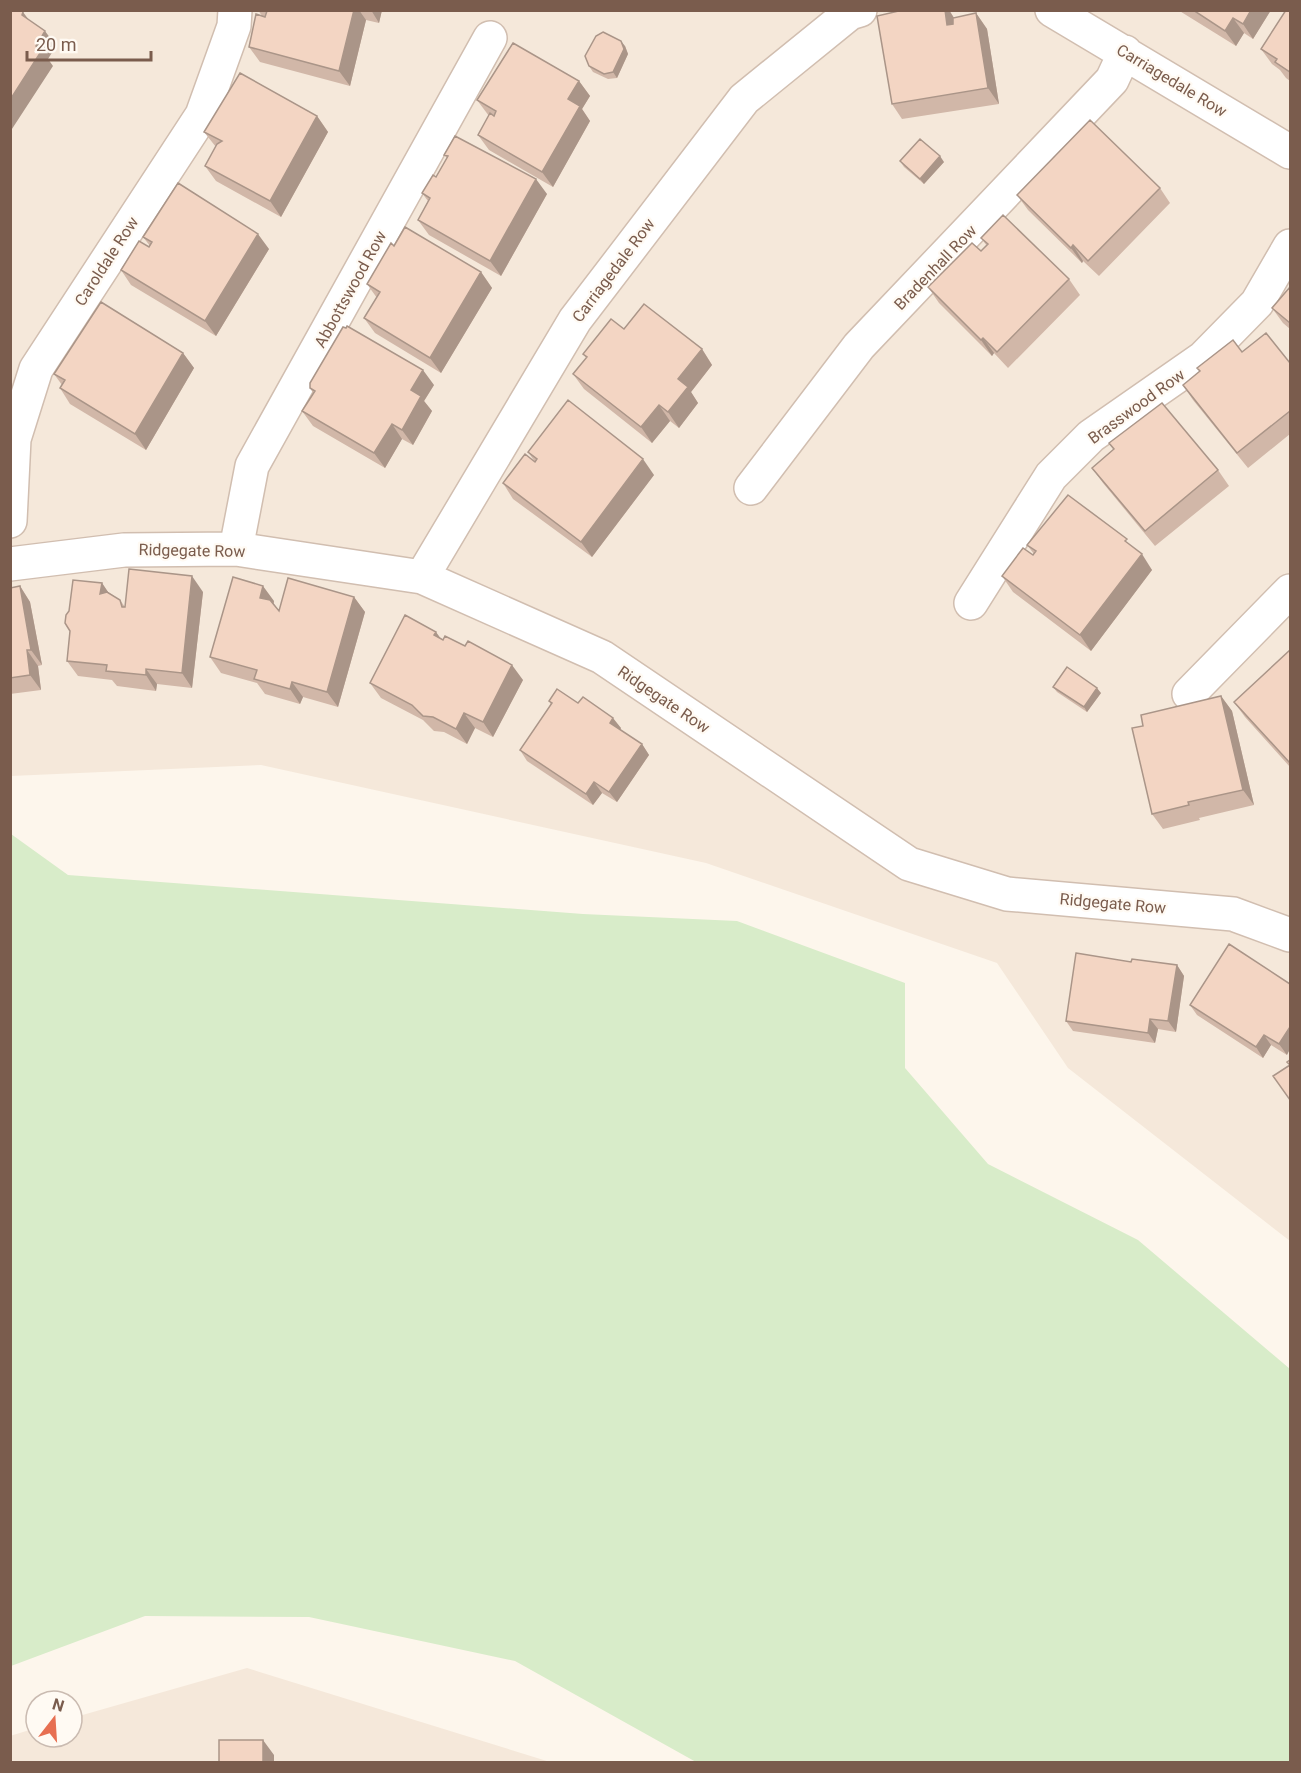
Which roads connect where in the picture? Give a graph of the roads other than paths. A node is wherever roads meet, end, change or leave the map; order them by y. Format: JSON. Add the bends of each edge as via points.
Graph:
{"nodes":[{"id":1,"x":235,"y":10,"type":"edge"},
{"id":2,"x":860,"y":10,"type":"edge"},
{"id":3,"x":1052,"y":10,"type":"edge"},
{"id":4,"x":490,"y":38,"type":"dead end"},
{"id":5,"x":1125,"y":52,"type":"junction"},
{"id":6,"x":1290,"y":152,"type":"edge"},
{"id":7,"x":1290,"y":246,"type":"edge"},
{"id":8,"x":751,"y":488,"type":"dead end"},
{"id":9,"x":10,"y":521,"type":"edge"},
{"id":10,"x":236,"y":549,"type":"junction"},
{"id":11,"x":10,"y":564,"type":"edge"},
{"id":12,"x":422,"y":577,"type":"junction"},
{"id":13,"x":1290,"y":591,"type":"edge"},
{"id":14,"x":971,"y":603,"type":"dead end"},
{"id":15,"x":1189,"y":694,"type":"dead end"},
{"id":16,"x":1290,"y":935,"type":"edge"}],
"edges":[{"from":1,"to":9,"type":"street","name":"Caroldale Row","via":[[234,26],[202,115],[36,369],[14,439]]},
{"from":2,"to":12,"type":"street","name":"Carriagedale Row","via":[[850,13],[744,99],[575,320]]},
{"from":3,"to":5,"type":"street","name":"Carriagedale Row"},
{"from":4,"to":10,"type":"street","name":"Abbottswood Row","via":[[252,466]]},
{"from":5,"to":6,"type":"street","name":"Carriagedale Row"},
{"from":5,"to":8,"type":"street","name":"Bradenhall Row","via":[[1112,80],[859,346]]},
{"from":7,"to":14,"type":"street","name":"Brasswood Row","via":[[1257,303],[1203,358],[1091,436],[1051,476]]},
{"from":10,"to":11,"type":"street","name":"Ridgegate Row","via":[[124,550]]},
{"from":10,"to":12,"type":"street","name":"Ridgegate Row"},
{"from":12,"to":16,"type":"street","name":"Ridgegate Row","via":[[602,657],[909,864],[1007,894],[1233,914]]},
{"from":13,"to":15,"type":"street"}]}
